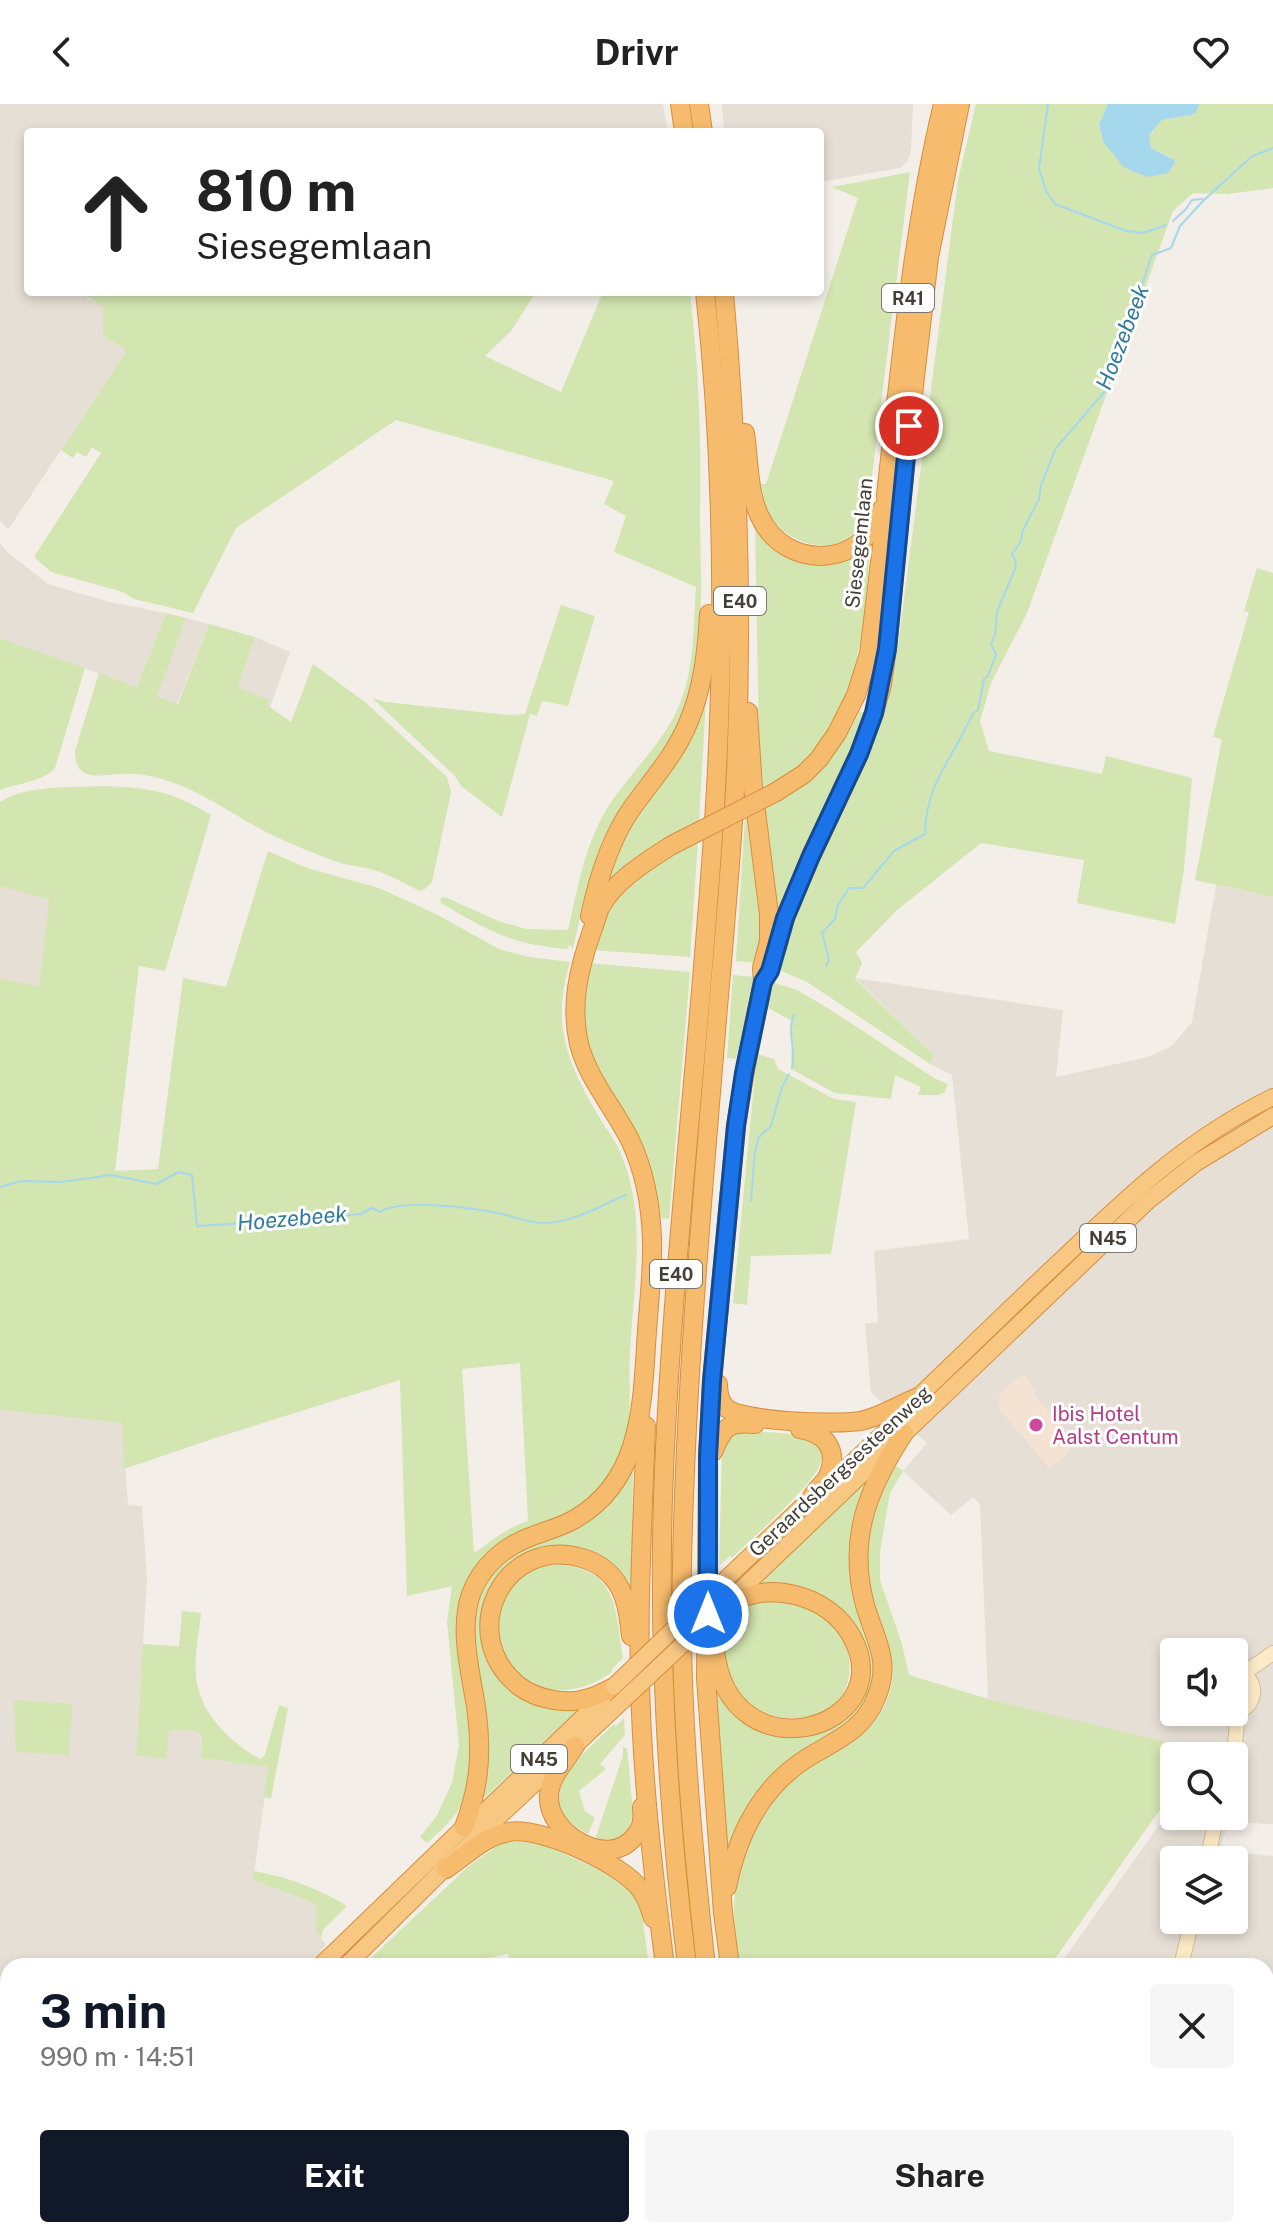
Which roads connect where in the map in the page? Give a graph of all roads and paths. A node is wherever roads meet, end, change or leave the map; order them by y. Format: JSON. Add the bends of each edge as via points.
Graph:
{"nodes":[{"id":1,"x":680,"y":104,"type":"edge"},
{"id":2,"x":699,"y":104,"type":"edge"},
{"id":3,"x":943,"y":104,"type":"edge"},
{"id":4,"x":960,"y":104,"type":"edge"},
{"id":5,"x":683,"y":128,"type":"edge"},
{"id":6,"x":702,"y":128,"type":"edge"},
{"id":7,"x":705,"y":296,"type":"edge"},
{"id":8,"x":724,"y":296,"type":"edge"},
{"id":9,"x":733,"y":397,"type":"junction"},
{"id":10,"x":886,"y":495,"type":"junction"},
{"id":11,"x":721,"y":582,"type":"junction"},
{"id":12,"x":878,"y":652,"type":"junction"},
{"id":13,"x":738,"y":689,"type":"junction"},
{"id":14,"x":586,"y":944,"type":"junction"},
{"id":15,"x":763,"y":982,"type":"junction"},
{"id":16,"x":1273,"y":1097,"type":"edge"},
{"id":17,"x":1273,"y":1116,"type":"edge"},
{"id":18,"x":714,"y":1371,"type":"junction"},
{"id":19,"x":643,"y":1397,"type":"junction"},
{"id":20,"x":918,"y":1397,"type":"junction"},
{"id":21,"x":904,"y":1433,"type":"junction"},
{"id":22,"x":708,"y":1457,"type":"junction"},
{"id":23,"x":812,"y":1497,"type":"junction"},
{"id":24,"x":730,"y":1600,"type":"junction"},
{"id":25,"x":708,"y":1614,"type":"junction"},
{"id":26,"x":1273,"y":1653,"type":"edge"},
{"id":27,"x":1273,"y":1662,"type":"edge"},
{"id":28,"x":1248,"y":1671,"type":"edge"},
{"id":29,"x":1248,"y":1673,"type":"edge"},
{"id":30,"x":640,"y":1682,"type":"junction"},
{"id":31,"x":1248,"y":1686,"type":"edge"},
{"id":32,"x":614,"y":1694,"type":"junction"},
{"id":33,"x":1248,"y":1704,"type":"edge"},
{"id":34,"x":575,"y":1746,"type":"junction"},
{"id":35,"x":646,"y":1785,"type":"junction"},
{"id":36,"x":464,"y":1827,"type":"junction"},
{"id":37,"x":446,"y":1869,"type":"junction"},
{"id":38,"x":723,"y":1913,"type":"junction"},
{"id":39,"x":1189,"y":1934,"type":"edge"},
{"id":40,"x":662,"y":1941,"type":"junction"},
{"id":41,"x":328,"y":1958,"type":"edge"},
{"id":42,"x":354,"y":1958,"type":"edge"},
{"id":43,"x":664,"y":1958,"type":"edge"},
{"id":44,"x":686,"y":1958,"type":"edge"},
{"id":45,"x":705,"y":1958,"type":"edge"},
{"id":46,"x":729,"y":1958,"type":"edge"},
{"id":47,"x":1183,"y":1958,"type":"edge"}],
"edges":[{"from":1,"to":5,"type":"highway"},
{"from":2,"to":6,"type":"highway"},
{"from":3,"to":10,"type":"highway","name":"Siesegemlaan","number":"R41","via":[[912,261]]},
{"from":4,"to":12,"type":"highway","name":"Siesegemlaan","number":"R41","via":[[929,257]]},
{"from":7,"to":11,"type":"highway","number":"E40"},
{"from":8,"to":9,"type":"highway","number":"E40"},
{"from":9,"to":10,"type":"highway","via":[[744,424],[753,496],[760,517],[778,541],[807,555],[853,549],[878,522]]},
{"from":9,"to":13,"type":"highway","number":"E40","via":[[739,513]]},
{"from":10,"to":12,"type":"highway","name":"Siesegemlaan","number":"R41"},
{"from":11,"to":14,"type":"highway","via":[[709,604],[705,665],[689,722],[619,829],[592,904]]},
{"from":11,"to":44,"type":"highway","number":"E40","via":[[712,857],[664,1473],[665,1698],[675,1872]]},
{"from":12,"to":14,"type":"highway","bridge":true,"via":[[848,716],[804,774],[639,866],[600,907]]},
{"from":12,"to":15,"type":"highway","via":[[874,713],[785,918]]},
{"from":13,"to":15,"type":"highway","via":[[748,700],[769,914]]},
{"from":13,"to":45,"type":"highway","number":"E40","via":[[730,868],[684,1475],[687,1760]]},
{"from":14,"to":19,"type":"highway","via":[[575,1001],[579,1044],[629,1139],[650,1204]]},
{"from":15,"to":18,"type":"highway","via":[[736,1126]]},
{"from":16,"to":20,"type":"highway","name":"Geraardsbergsesteenweg","number":"N45","via":[[1225,1123],[1155,1173]]},
{"from":17,"to":21,"type":"highway","name":"Geraardsbergsesteenweg","number":"N45","via":[[1196,1163],[1148,1201]]},
{"from":18,"to":20,"type":"highway","via":[[726,1408],[751,1416],[851,1422]]},
{"from":18,"to":22,"type":"highway"},
{"from":19,"to":30,"type":"highway"},
{"from":19,"to":36,"type":"highway","via":[[632,1450],[612,1487],[573,1521],[507,1548],[482,1573],[470,1596],[465,1635],[480,1751],[475,1798]]},
{"from":20,"to":23,"type":"highway","name":"Geraardsbergsesteenweg","number":"N45"},
{"from":21,"to":24,"type":"highway","name":"Geraardsbergsesteenweg","number":"N45"},
{"from":21,"to":38,"type":"highway","via":[[870,1495],[859,1538],[864,1602],[883,1663],[878,1694],[855,1729],[801,1762],[759,1804],[734,1859]]},
{"from":22,"to":23,"type":"highway","via":[[722,1432],[737,1423],[815,1432],[828,1444],[831,1458],[827,1476]]},
{"from":22,"to":25,"type":"highway"},
{"from":23,"to":32,"type":"highway","name":"Geraardsbergsesteenweg","number":"N45","bridge":true},
{"from":24,"to":25,"type":"highway","via":[[789,1593],[820,1604],[840,1620],[855,1643],[861,1668],[845,1707],[830,1719],[801,1729],[782,1729],[751,1716],[722,1680]]},
{"from":24,"to":32,"type":"highway","name":"Geraardsbergsesteenweg","number":"N45","bridge":true},
{"from":25,"to":38,"type":"highway","via":[[706,1678]]},
{"from":26,"to":28,"type":"main road"},
{"from":27,"to":29,"type":"main road"},
{"from":30,"to":32,"type":"highway","via":[[626,1603],[609,1573],[584,1559],[552,1556],[535,1559],[511,1575],[496,1595],[489,1627],[495,1658],[510,1678],[534,1694],[560,1700]]},
{"from":30,"to":35,"type":"highway"},
{"from":31,"to":33,"type":"main road","via":[[1253,1697]]},
{"from":32,"to":34,"type":"highway","name":"Geraardsbergsesteenweg","number":"N45"},
{"from":32,"to":36,"type":"highway","name":"Geraardsbergsesteenweg","number":"N45"},
{"from":34,"to":35,"type":"highway","via":[[552,1783],[549,1803],[559,1823],[579,1841],[604,1851],[626,1845],[641,1825]]},
{"from":34,"to":37,"type":"highway","name":"Geraardsbergsesteenweg","number":"N45"},
{"from":35,"to":40,"type":"highway"},
{"from":36,"to":41,"type":"highway","name":"Geraardsbergsesteenweg","number":"N45"},
{"from":37,"to":40,"type":"highway","via":[[500,1834],[528,1831],[554,1838],[628,1876],[648,1901]]},
{"from":37,"to":42,"type":"highway","name":"Geraardsbergsesteenweg","number":"N45"},
{"from":38,"to":46,"type":"highway"},
{"from":39,"to":47,"type":"main road"},
{"from":40,"to":43,"type":"highway"}]}
